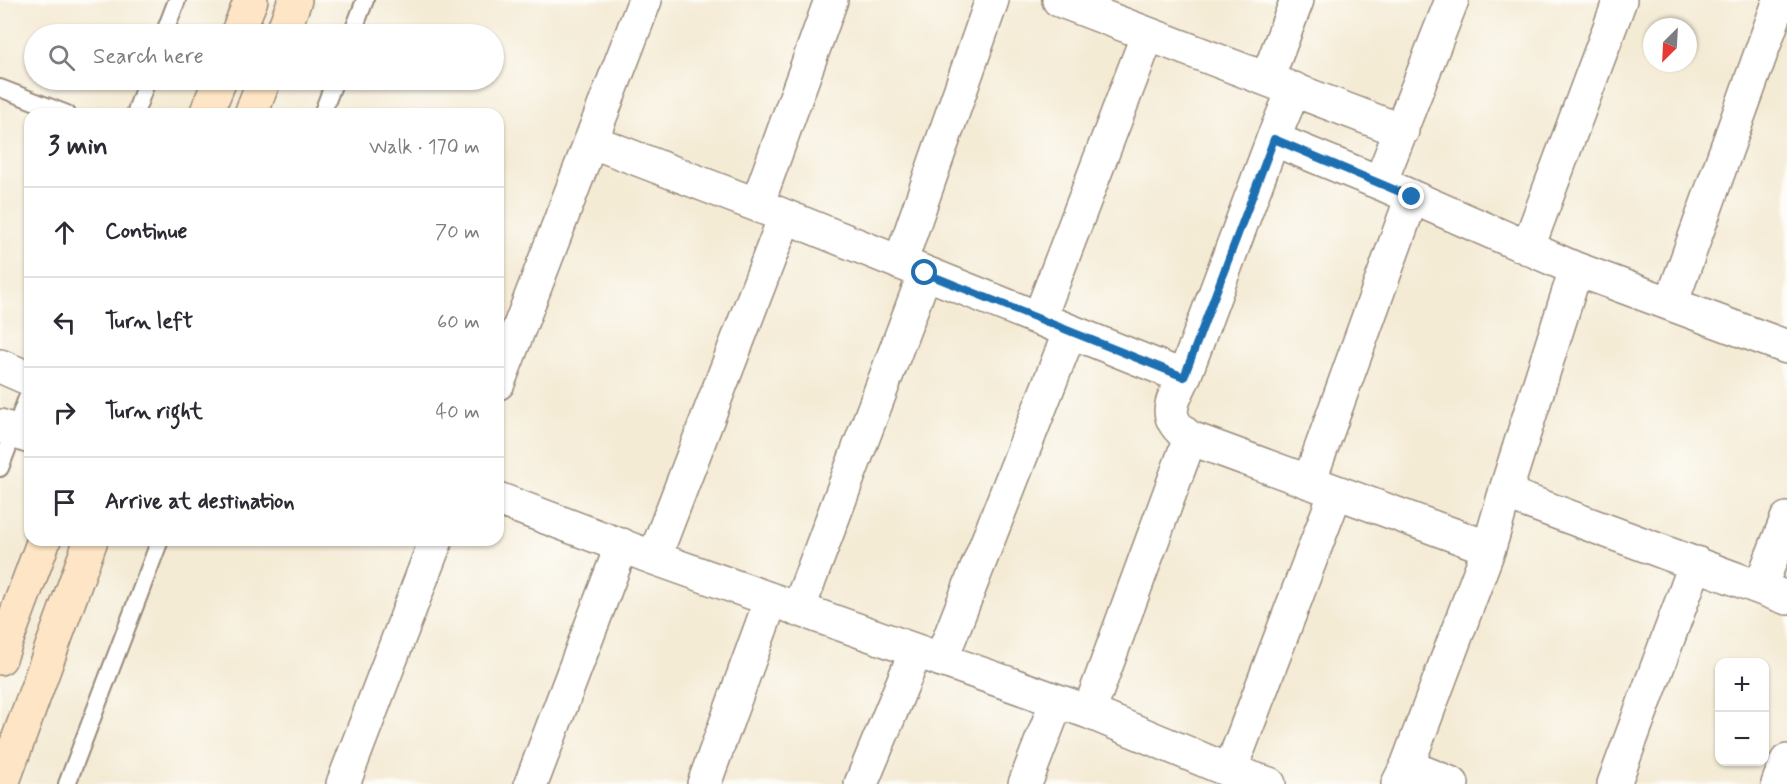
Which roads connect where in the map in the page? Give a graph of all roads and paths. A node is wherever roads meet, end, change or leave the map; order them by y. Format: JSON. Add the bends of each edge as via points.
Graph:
{"nodes":[{"id":1,"x":177,"y":0,"type":"edge"},
{"id":2,"x":251,"y":0,"type":"edge"},
{"id":3,"x":295,"y":0,"type":"edge"},
{"id":4,"x":365,"y":0,"type":"edge"},
{"id":5,"x":645,"y":0,"type":"edge"},
{"id":6,"x":831,"y":0,"type":"edge"},
{"id":7,"x":992,"y":0,"type":"edge"},
{"id":8,"x":1059,"y":0,"type":"edge"},
{"id":9,"x":1297,"y":0,"type":"edge"},
{"id":10,"x":1452,"y":0,"type":"edge"},
{"id":11,"x":1620,"y":0,"type":"edge"},
{"id":12,"x":1780,"y":0,"type":"edge"},
{"id":13,"x":1134,"y":19,"type":"edge"},
{"id":14,"x":168,"y":24,"type":"edge"},
{"id":15,"x":241,"y":24,"type":"edge"},
{"id":16,"x":286,"y":24,"type":"edge"},
{"id":17,"x":356,"y":24,"type":"edge"},
{"id":18,"x":1281,"y":84,"type":"junction"},
{"id":19,"x":0,"y":88,"type":"edge"},
{"id":20,"x":143,"y":90,"type":"edge"},
{"id":21,"x":216,"y":90,"type":"edge"},
{"id":22,"x":260,"y":90,"type":"edge"},
{"id":23,"x":331,"y":90,"type":"edge"},
{"id":24,"x":52,"y":108,"type":"edge"},
{"id":25,"x":137,"y":108,"type":"edge"},
{"id":26,"x":208,"y":108,"type":"edge"},
{"id":27,"x":253,"y":108,"type":"edge"},
{"id":28,"x":324,"y":108,"type":"edge"},
{"id":29,"x":1402,"y":131,"type":"junction"},
{"id":30,"x":1274,"y":139,"type":"junction"},
{"id":31,"x":591,"y":141,"type":"junction"},
{"id":32,"x":1380,"y":183,"type":"junction"},
{"id":33,"x":1412,"y":197,"type":"junction"},
{"id":34,"x":771,"y":211,"type":"junction"},
{"id":35,"x":1528,"y":248,"type":"junction"},
{"id":36,"x":912,"y":268,"type":"junction"},
{"id":37,"x":1576,"y":269,"type":"junction"},
{"id":38,"x":1671,"y":304,"type":"junction"},
{"id":39,"x":1039,"y":319,"type":"junction"},
{"id":40,"x":1070,"y":331,"type":"junction"},
{"id":41,"x":1787,"y":347,"type":"edge"},
{"id":42,"x":0,"y":366,"type":"edge"},
{"id":43,"x":504,"y":367,"type":"edge"},
{"id":44,"x":24,"y":376,"type":"edge"},
{"id":45,"x":1184,"y":377,"type":"junction"},
{"id":46,"x":24,"y":406,"type":"edge"},
{"id":47,"x":15,"y":431,"type":"edge"},
{"id":48,"x":1190,"y":438,"type":"junction"},
{"id":49,"x":0,"y":468,"type":"edge"},
{"id":50,"x":1323,"y":487,"type":"junction"},
{"id":51,"x":1504,"y":493,"type":"junction"},
{"id":52,"x":504,"y":501,"type":"edge"},
{"id":53,"x":1787,"y":519,"type":"edge"},
{"id":54,"x":622,"y":545,"type":"junction"},
{"id":55,"x":42,"y":546,"type":"edge"},
{"id":56,"x":89,"y":546,"type":"edge"},
{"id":57,"x":158,"y":546,"type":"edge"},
{"id":58,"x":434,"y":546,"type":"edge"},
{"id":59,"x":1489,"y":548,"type":"junction"},
{"id":60,"x":654,"y":558,"type":"junction"},
{"id":61,"x":1696,"y":563,"type":"junction"},
{"id":62,"x":1774,"y":593,"type":"edge"},
{"id":63,"x":784,"y":605,"type":"junction"},
{"id":64,"x":929,"y":656,"type":"junction"},
{"id":65,"x":0,"y":658,"type":"edge"},
{"id":66,"x":1057,"y":701,"type":"junction"},
{"id":67,"x":1089,"y":712,"type":"junction"},
{"id":68,"x":1787,"y":760,"type":"edge"},
{"id":69,"x":1209,"y":772,"type":"edge"},
{"id":70,"x":1402,"y":775,"type":"edge"},
{"id":71,"x":2,"y":784,"type":"edge"},
{"id":72,"x":67,"y":784,"type":"edge"},
{"id":73,"x":343,"y":784,"type":"edge"},
{"id":74,"x":531,"y":784,"type":"edge"},
{"id":75,"x":704,"y":784,"type":"edge"},
{"id":76,"x":861,"y":784,"type":"edge"},
{"id":77,"x":1025,"y":784,"type":"edge"},
{"id":78,"x":1269,"y":784,"type":"edge"},
{"id":79,"x":1452,"y":784,"type":"edge"},
{"id":80,"x":1614,"y":784,"type":"edge"},
{"id":81,"x":1778,"y":784,"type":"edge"}],
"edges":[{"from":1,"to":14,"type":"lane"},
{"from":2,"to":15,"type":"main road"},
{"from":3,"to":16,"type":"main road"},
{"from":4,"to":17,"type":"lane"},
{"from":5,"to":31,"type":"street"},
{"from":6,"to":34,"type":"street"},
{"from":7,"to":36,"type":"street"},
{"from":8,"to":13,"type":"street"},
{"from":9,"to":18,"type":"street"},
{"from":10,"to":29,"type":"street"},
{"from":11,"to":35,"type":"street"},
{"from":12,"to":38,"type":"street"},
{"from":13,"to":18,"type":"street"},
{"from":13,"to":39,"type":"street"},
{"from":18,"to":29,"type":"street"},
{"from":18,"to":30,"type":"street"},
{"from":19,"to":24,"type":"lane"},
{"from":20,"to":25,"type":"lane"},
{"from":21,"to":26,"type":"main road"},
{"from":22,"to":27,"type":"main road"},
{"from":23,"to":28,"type":"lane"},
{"from":29,"to":32,"type":"street"},
{"from":30,"to":32,"type":"street"},
{"from":30,"to":45,"type":"street"},
{"from":31,"to":34,"type":"street"},
{"from":31,"to":43,"type":"street"},
{"from":32,"to":33,"type":"street"},
{"from":33,"to":35,"type":"street"},
{"from":33,"to":50,"type":"street"},
{"from":34,"to":36,"type":"street"},
{"from":34,"to":60,"type":"street"},
{"from":35,"to":37,"type":"street"},
{"from":36,"to":39,"type":"street"},
{"from":36,"to":63,"type":"street"},
{"from":37,"to":38,"type":"street"},
{"from":37,"to":51,"type":"street"},
{"from":38,"to":41,"type":"street"},
{"from":39,"to":40,"type":"street"},
{"from":40,"to":45,"type":"street"},
{"from":40,"to":64,"type":"street"},
{"from":42,"to":44,"type":"street"},
{"from":45,"to":48,"type":"street","via":[[1170,405],[1172,418]]},
{"from":46,"to":47,"type":"lane"},
{"from":47,"to":49,"type":"lane"},
{"from":48,"to":50,"type":"street"},
{"from":48,"to":67,"type":"street"},
{"from":50,"to":59,"type":"street"},
{"from":50,"to":69,"type":"street"},
{"from":51,"to":59,"type":"street"},
{"from":51,"to":61,"type":"street"},
{"from":52,"to":54,"type":"street"},
{"from":53,"to":62,"type":"street"},
{"from":54,"to":60,"type":"street"},
{"from":54,"to":74,"type":"street"},
{"from":55,"to":65,"type":"main road"},
{"from":56,"to":71,"type":"main road"},
{"from":57,"to":72,"type":"lane"},
{"from":58,"to":73,"type":"street"},
{"from":59,"to":70,"type":"street"},
{"from":60,"to":63,"type":"street"},
{"from":61,"to":62,"type":"street"},
{"from":61,"to":80,"type":"street"},
{"from":63,"to":64,"type":"street"},
{"from":63,"to":75,"type":"street"},
{"from":64,"to":66,"type":"street"},
{"from":64,"to":76,"type":"street"},
{"from":66,"to":67,"type":"street"},
{"from":66,"to":77,"type":"street"},
{"from":67,"to":69,"type":"street"},
{"from":68,"to":81,"type":"street"},
{"from":69,"to":78,"type":"street"},
{"from":70,"to":79,"type":"street"}]}
